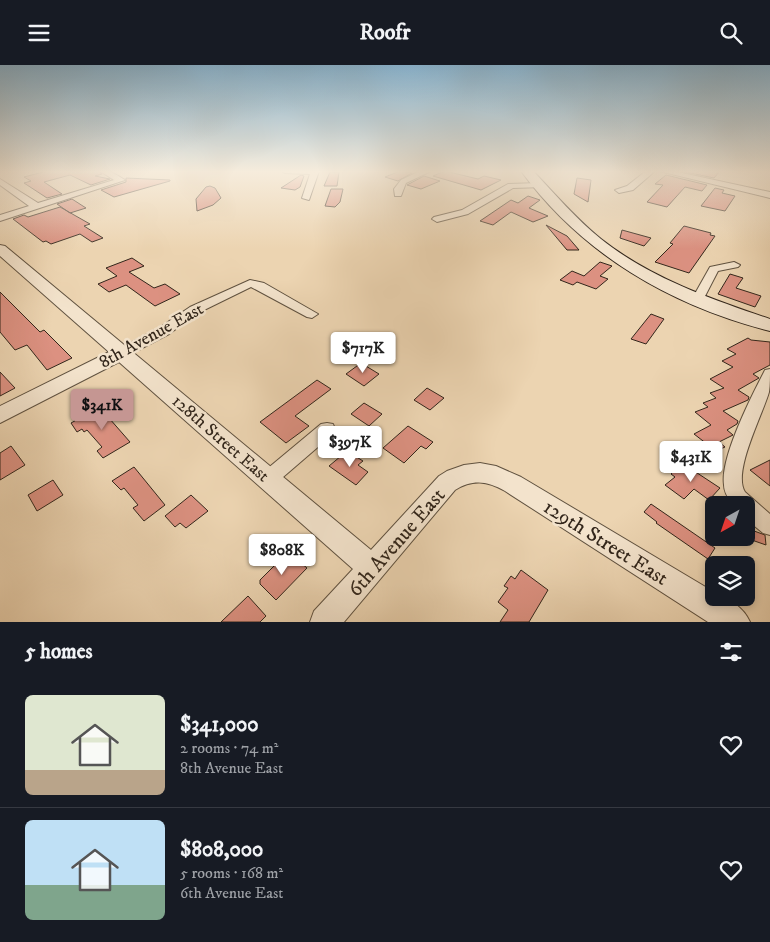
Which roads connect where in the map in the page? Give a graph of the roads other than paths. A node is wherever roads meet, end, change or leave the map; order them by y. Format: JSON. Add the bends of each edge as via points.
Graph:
{"nodes":[{"id":1,"x":24,"y":197,"type":"edge"},
{"id":2,"x":68,"y":197,"type":"edge"},
{"id":3,"x":492,"y":197,"type":"edge"},
{"id":4,"x":551,"y":197,"type":"edge"},
{"id":5,"x":37,"y":207,"type":"junction"},
{"id":6,"x":0,"y":218,"type":"edge"},
{"id":7,"x":437,"y":219,"type":"dead end"},
{"id":8,"x":0,"y":249,"type":"edge"},
{"id":9,"x":734,"y":265,"type":"dead end"},
{"id":10,"x":698,"y":299,"type":"junction"},
{"id":11,"x":312,"y":314,"type":"dead end"},
{"id":12,"x":770,"y":325,"type":"edge"},
{"id":13,"x":122,"y":353,"type":"junction"},
{"id":14,"x":770,"y":374,"type":"edge"},
{"id":15,"x":0,"y":415,"type":"edge"},
{"id":16,"x":327,"y":429,"type":"dead end"},
{"id":17,"x":473,"y":471,"type":"joint"},
{"id":18,"x":268,"y":479,"type":"junction"},
{"id":19,"x":770,"y":525,"type":"edge"},
{"id":20,"x":374,"y":569,"type":"junction"},
{"id":21,"x":326,"y":622,"type":"edge"},
{"id":22,"x":735,"y":622,"type":"edge"}],
"edges":[{"from":1,"to":5,"type":"street"},
{"from":2,"to":5,"type":"street"},
{"from":3,"to":7,"type":"street","via":[[465,212]]},
{"from":4,"to":10,"type":"main road","via":[[608,252],[655,280]]},
{"from":5,"to":6,"type":"street"},
{"from":8,"to":13,"type":"street","name":"128th Street East"},
{"from":9,"to":10,"type":"street","via":[[714,269]]},
{"from":10,"to":12,"type":"main road"},
{"from":11,"to":13,"type":"street","name":"8th Avenue East","via":[[260,285],[250,283],[194,310],[164,331]]},
{"from":13,"to":15,"type":"street","name":"8th Avenue East"},
{"from":13,"to":18,"type":"street","name":"128th Street East"},
{"from":14,"to":19,"type":"street","via":[[748,427],[733,476],[733,488],[738,495]]},
{"from":16,"to":18,"type":"street"},
{"from":17,"to":20,"type":"street","name":"6th Avenue East","via":[[447,483]]},
{"from":17,"to":22,"type":"street","name":"129th Street East","via":[[485,471],[503,478]]},
{"from":18,"to":20,"type":"street","name":"128th Street East"},
{"from":20,"to":21,"type":"street","name":"6th Avenue East"}]}
